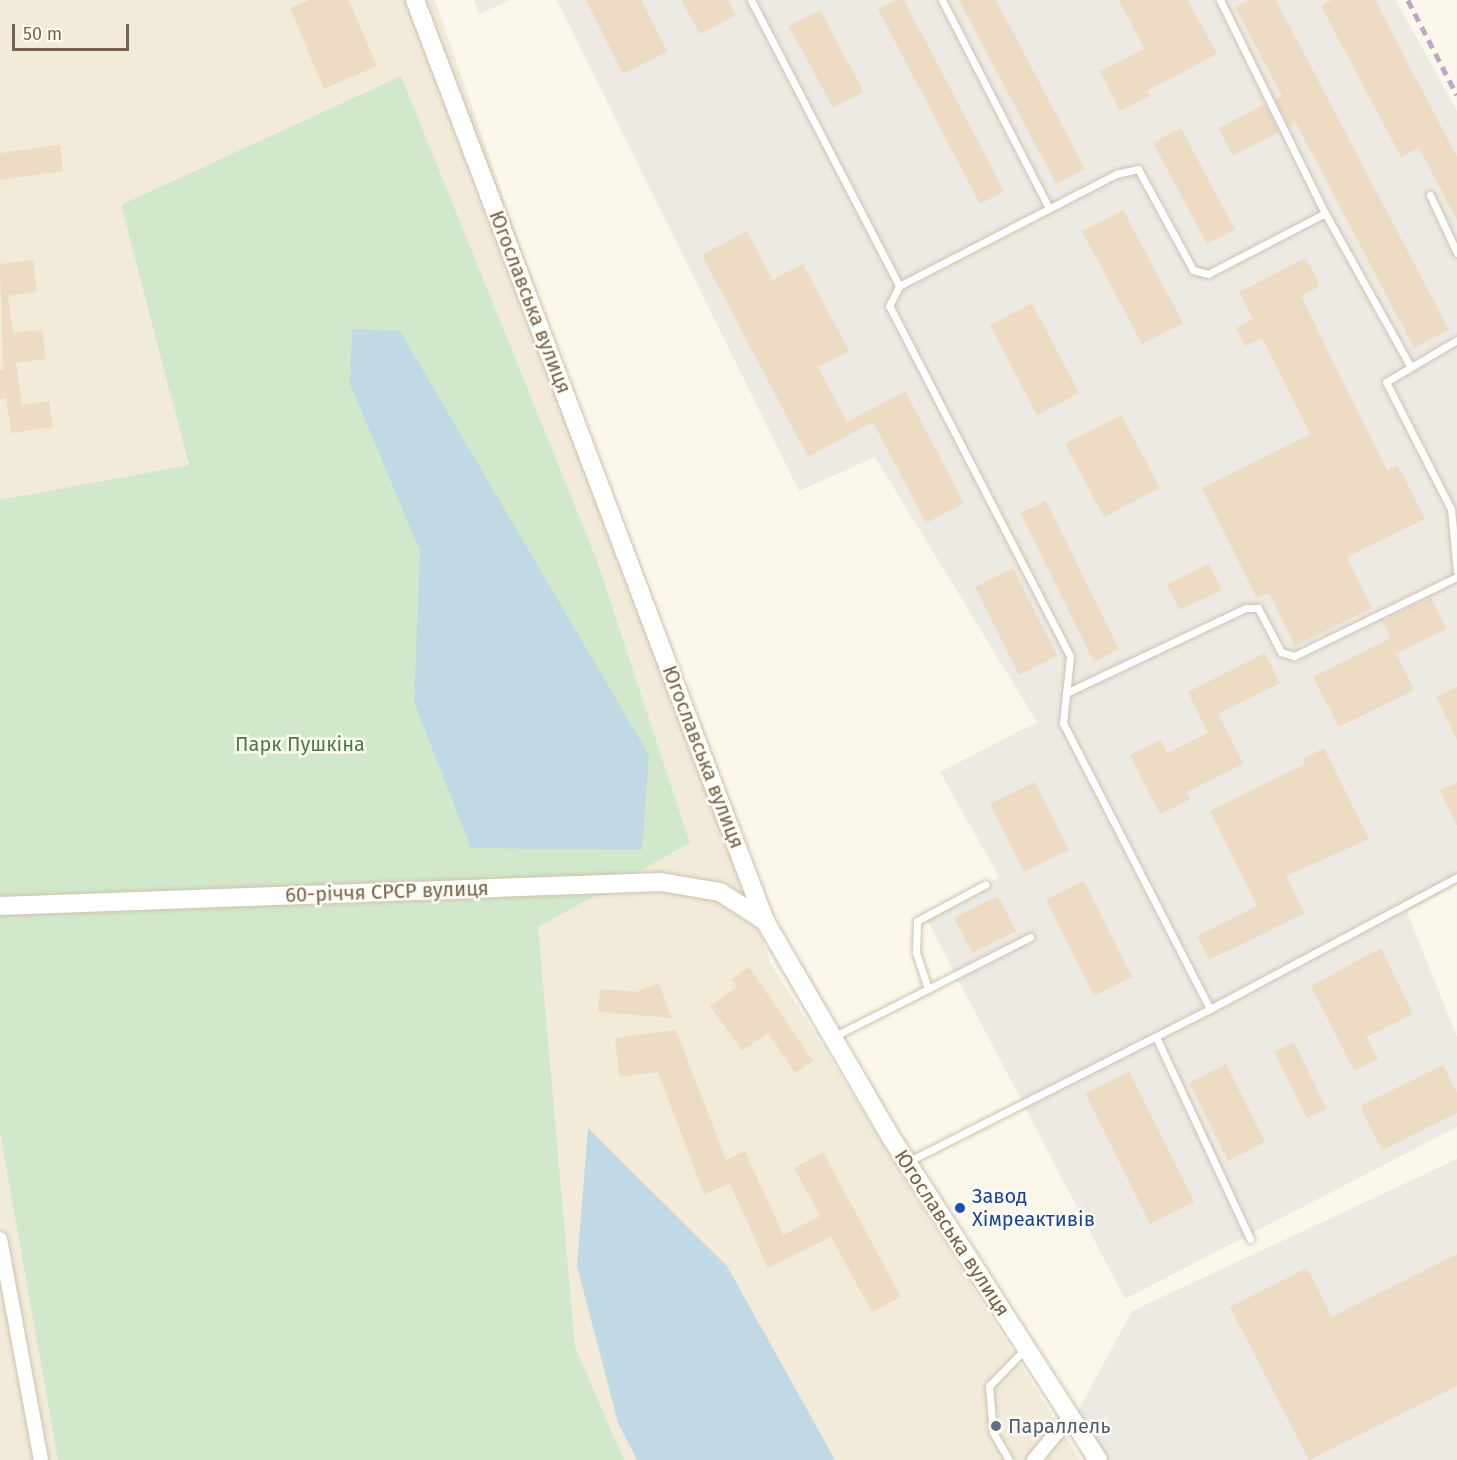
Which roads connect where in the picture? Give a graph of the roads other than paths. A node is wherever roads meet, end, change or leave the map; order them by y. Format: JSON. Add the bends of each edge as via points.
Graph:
{"nodes":[{"id":1,"x":415,"y":0,"type":"edge"},
{"id":2,"x":751,"y":0,"type":"edge"},
{"id":3,"x":942,"y":0,"type":"edge"},
{"id":4,"x":1220,"y":0,"type":"edge"},
{"id":5,"x":1430,"y":195,"type":"dead end"},
{"id":6,"x":1049,"y":208,"type":"junction"},
{"id":7,"x":1325,"y":213,"type":"junction"},
{"id":8,"x":1457,"y":253,"type":"edge"},
{"id":9,"x":899,"y":286,"type":"junction"},
{"id":10,"x":1457,"y":340,"type":"edge"},
{"id":11,"x":1410,"y":366,"type":"junction"},
{"id":12,"x":1457,"y":571,"type":"edge"},
{"id":13,"x":1457,"y":577,"type":"edge"},
{"id":14,"x":1066,"y":693,"type":"junction"},
{"id":15,"x":1457,"y":877,"type":"edge"},
{"id":16,"x":986,"y":884,"type":"dead end"},
{"id":17,"x":0,"y":906,"type":"edge"},
{"id":18,"x":765,"y":921,"type":"junction"},
{"id":19,"x":1030,"y":937,"type":"dead end"},
{"id":20,"x":928,"y":989,"type":"junction"},
{"id":21,"x":1210,"y":1009,"type":"junction"},
{"id":22,"x":1156,"y":1036,"type":"junction"},
{"id":23,"x":832,"y":1037,"type":"junction"},
{"id":24,"x":907,"y":1162,"type":"junction"},
{"id":25,"x":0,"y":1239,"type":"edge"},
{"id":26,"x":1250,"y":1239,"type":"dead end"},
{"id":27,"x":1026,"y":1348,"type":"junction"},
{"id":28,"x":1070,"y":1418,"type":"junction"},
{"id":29,"x":41,"y":1460,"type":"edge"},
{"id":30,"x":1009,"y":1460,"type":"edge"},
{"id":31,"x":1034,"y":1460,"type":"edge"},
{"id":32,"x":1098,"y":1460,"type":"edge"}],
"edges":[{"from":1,"to":18,"type":"main road","name":"Югославська вулиця"},
{"from":2,"to":9,"type":"lane"},
{"from":3,"to":6,"type":"lane"},
{"from":4,"to":7,"type":"lane"},
{"from":5,"to":8,"type":"lane"},
{"from":6,"to":7,"type":"lane","via":[[1116,174],[1138,169],[1193,270],[1208,274]]},
{"from":6,"to":9,"type":"lane"},
{"from":7,"to":11,"type":"lane"},
{"from":9,"to":14,"type":"lane","via":[[889,306],[1070,656]]},
{"from":10,"to":11,"type":"lane"},
{"from":11,"to":12,"type":"lane","via":[[1386,382],[1451,509]]},
{"from":13,"to":14,"type":"lane","via":[[1294,656],[1281,652],[1258,608],[1246,608]]},
{"from":14,"to":21,"type":"lane","via":[[1063,723]]},
{"from":15,"to":21,"type":"lane"},
{"from":16,"to":20,"type":"lane","via":[[917,921],[916,952]]},
{"from":17,"to":18,"type":"main road","name":"60-річчя СРСР вулиця","via":[[661,882],[720,892]]},
{"from":18,"to":23,"type":"main road","name":"Югославська вулиця"},
{"from":19,"to":20,"type":"lane"},
{"from":20,"to":23,"type":"lane"},
{"from":21,"to":22,"type":"lane"},
{"from":22,"to":24,"type":"lane"},
{"from":22,"to":26,"type":"lane"},
{"from":23,"to":24,"type":"main road","name":"Югославська вулиця"},
{"from":24,"to":27,"type":"main road","name":"Югославська вулиця"},
{"from":25,"to":29,"type":"street"},
{"from":27,"to":28,"type":"main road","name":"Югославська вулиця"},
{"from":27,"to":30,"type":"lane","via":[[989,1386],[993,1431]]},
{"from":28,"to":31,"type":"street"},
{"from":28,"to":32,"type":"main road","name":"Югославська вулиця"}]}
